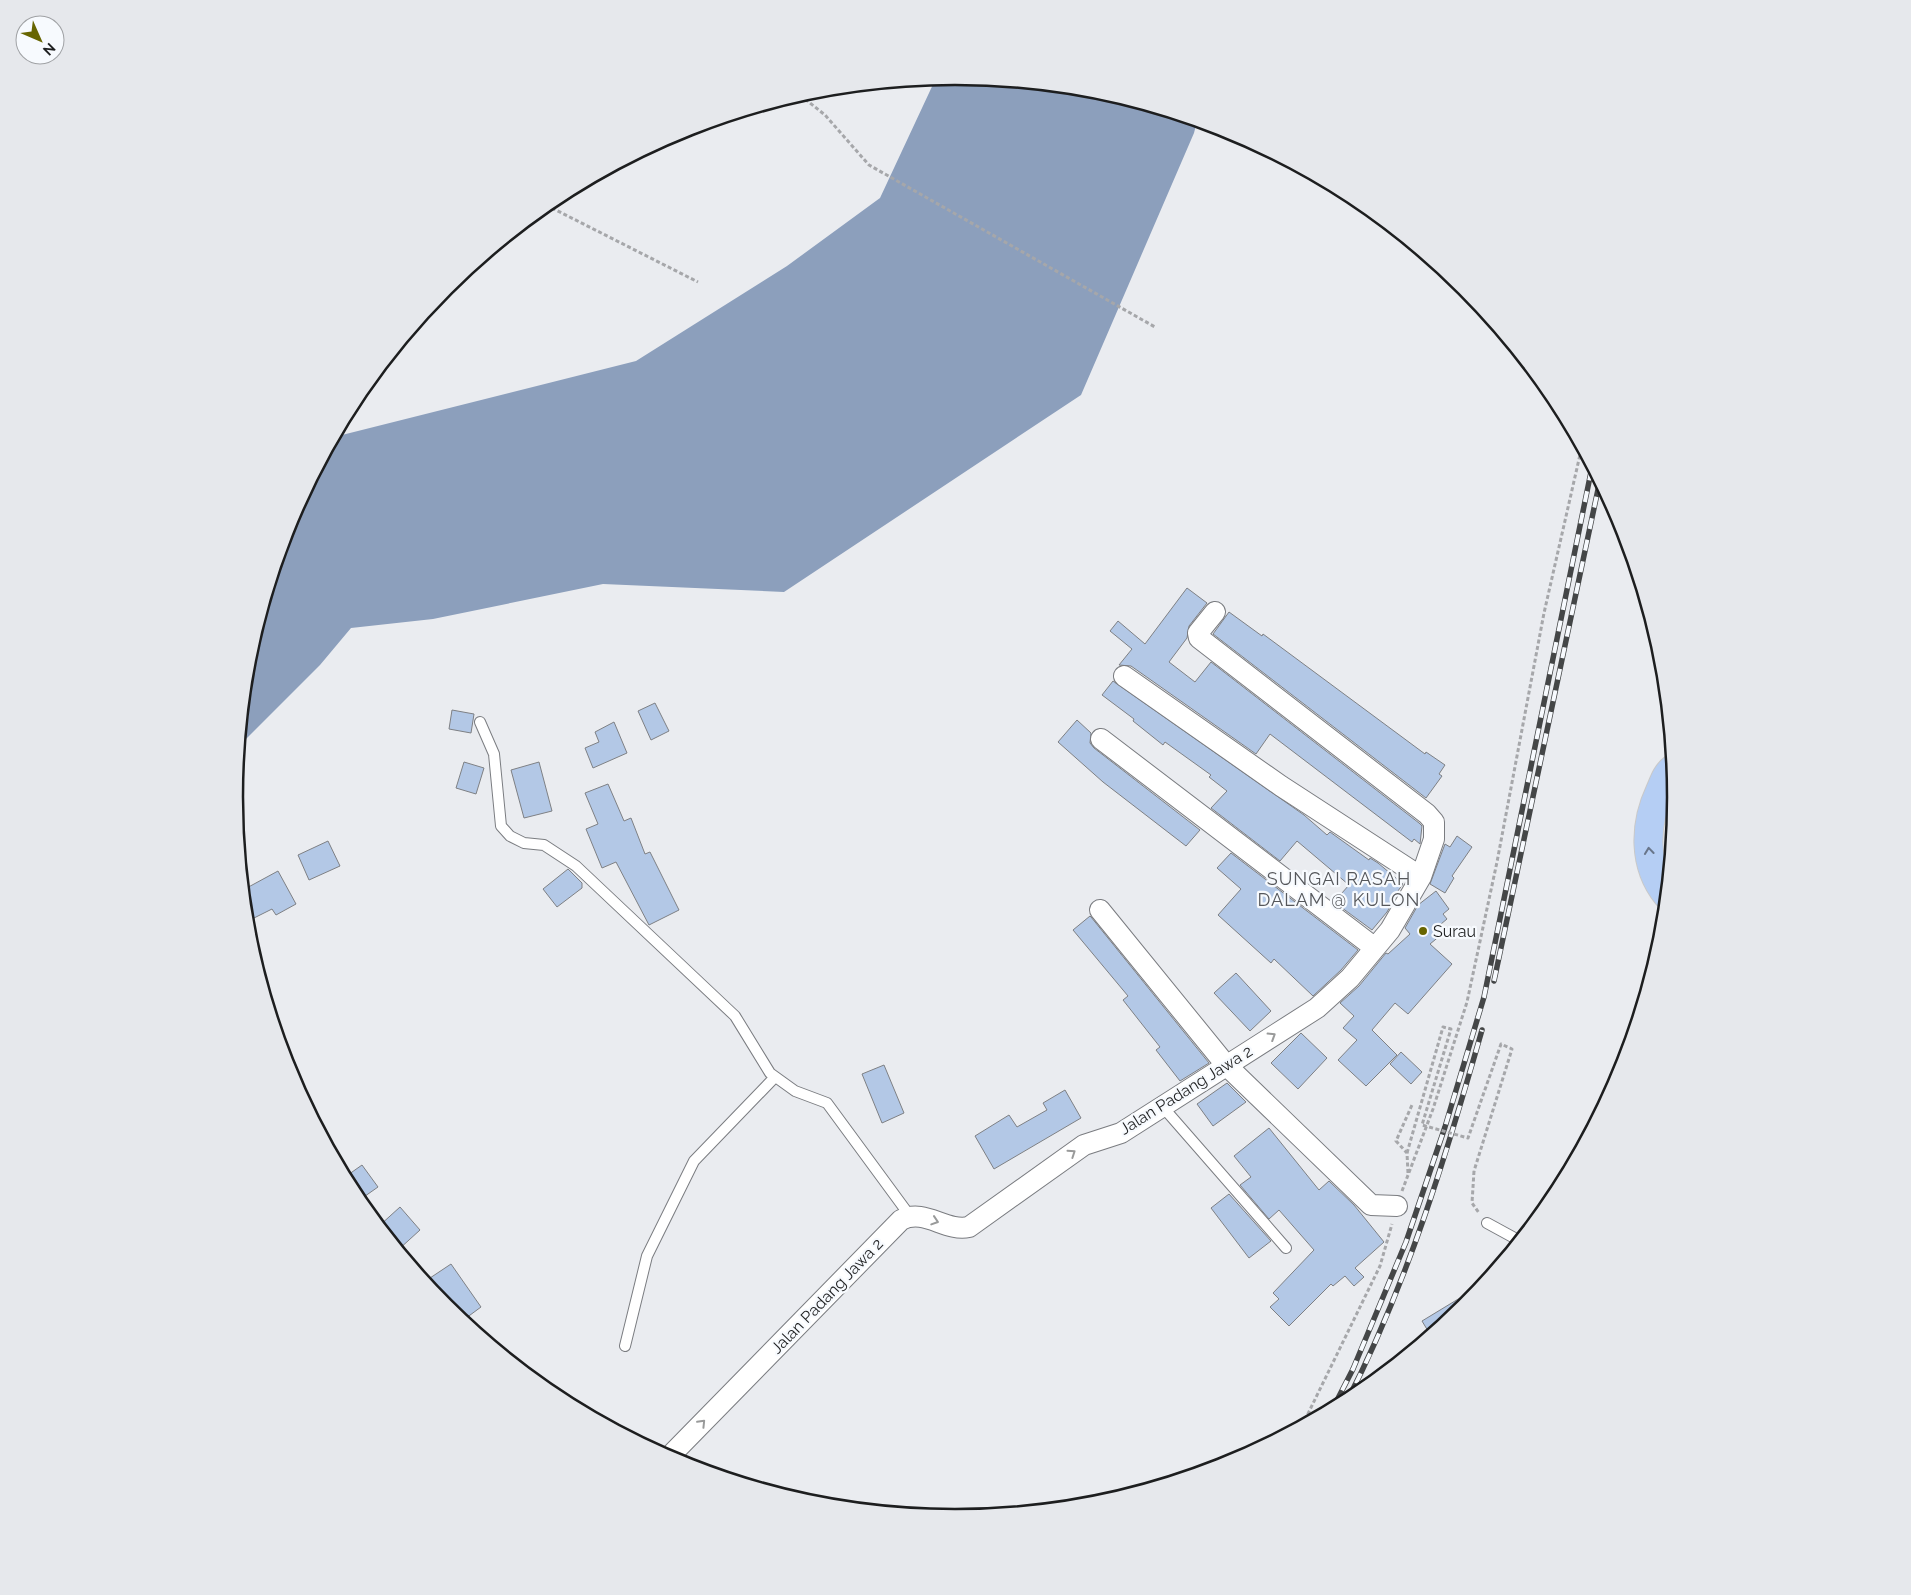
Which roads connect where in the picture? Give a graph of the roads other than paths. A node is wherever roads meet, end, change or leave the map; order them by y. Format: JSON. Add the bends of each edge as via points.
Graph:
{"nodes":[{"id":1,"x":1215,"y":612,"type":"dead end"},
{"id":2,"x":1124,"y":676,"type":"dead end"},
{"id":3,"x":480,"y":722,"type":"dead end"},
{"id":4,"x":1101,"y":739,"type":"dead end"},
{"id":5,"x":1667,"y":774,"type":"edge"},
{"id":6,"x":1421,"y":877,"type":"junction"},
{"id":7,"x":1662,"y":886,"type":"edge"},
{"id":8,"x":1100,"y":910,"type":"dead end"},
{"id":9,"x":1375,"y":948,"type":"junction"},
{"id":10,"x":1226,"y":1066,"type":"junction"},
{"id":11,"x":775,"y":1077,"type":"junction"},
{"id":12,"x":1162,"y":1106,"type":"junction"},
{"id":13,"x":1397,"y":1206,"type":"road end"},
{"id":14,"x":910,"y":1216,"type":"junction"},
{"id":15,"x":1487,"y":1223,"type":"road end"},
{"id":16,"x":1515,"y":1238,"type":"edge"},
{"id":17,"x":1286,"y":1248,"type":"dead end"},
{"id":18,"x":625,"y":1346,"type":"dead end"},
{"id":19,"x":674,"y":1452,"type":"edge"}],
"edges":[{"from":1,"to":6,"type":"street","name":"Jalan Padang Jawa 2","via":[[1198,633],[1199,638],[1434,822],[1434,839]]},
{"from":2,"to":6,"type":"street","via":[[1257,770]]},
{"from":3,"to":11,"type":"lane","via":[[494,754],[501,826],[505,831],[524,843],[544,845],[576,866],[735,1016],[770,1074]]},
{"from":4,"to":9,"type":"street"},
{"from":7,"to":5,"type":"main road","one_way":true,"via":[[1649,858],[1648,833],[1654,804]]},
{"from":6,"to":9,"type":"street","name":"Jalan Padang Jawa 2","via":[[1390,930]]},
{"from":8,"to":10,"type":"street"},
{"from":10,"to":9,"type":"street","name":"Jalan Padang Jawa 2","one_way":true,"via":[[1317,1008],[1350,978]]},
{"from":10,"to":12,"type":"street","name":"Jalan Padang Jawa 2"},
{"from":10,"to":13,"type":"street","via":[[1371,1205]]},
{"from":11,"to":14,"type":"lane","via":[[795,1091],[827,1103]]},
{"from":11,"to":18,"type":"lane","via":[[694,1161],[647,1256]]},
{"from":14,"to":12,"type":"street","name":"Jalan Padang Jawa 2","one_way":true,"via":[[920,1216],[960,1229],[969,1227],[1084,1145],[1121,1133]]},
{"from":12,"to":17,"type":"lane"},
{"from":19,"to":14,"type":"street","name":"Jalan Padang Jawa 2","one_way":true,"via":[[901,1220]]},
{"from":15,"to":16,"type":"lane"}]}
